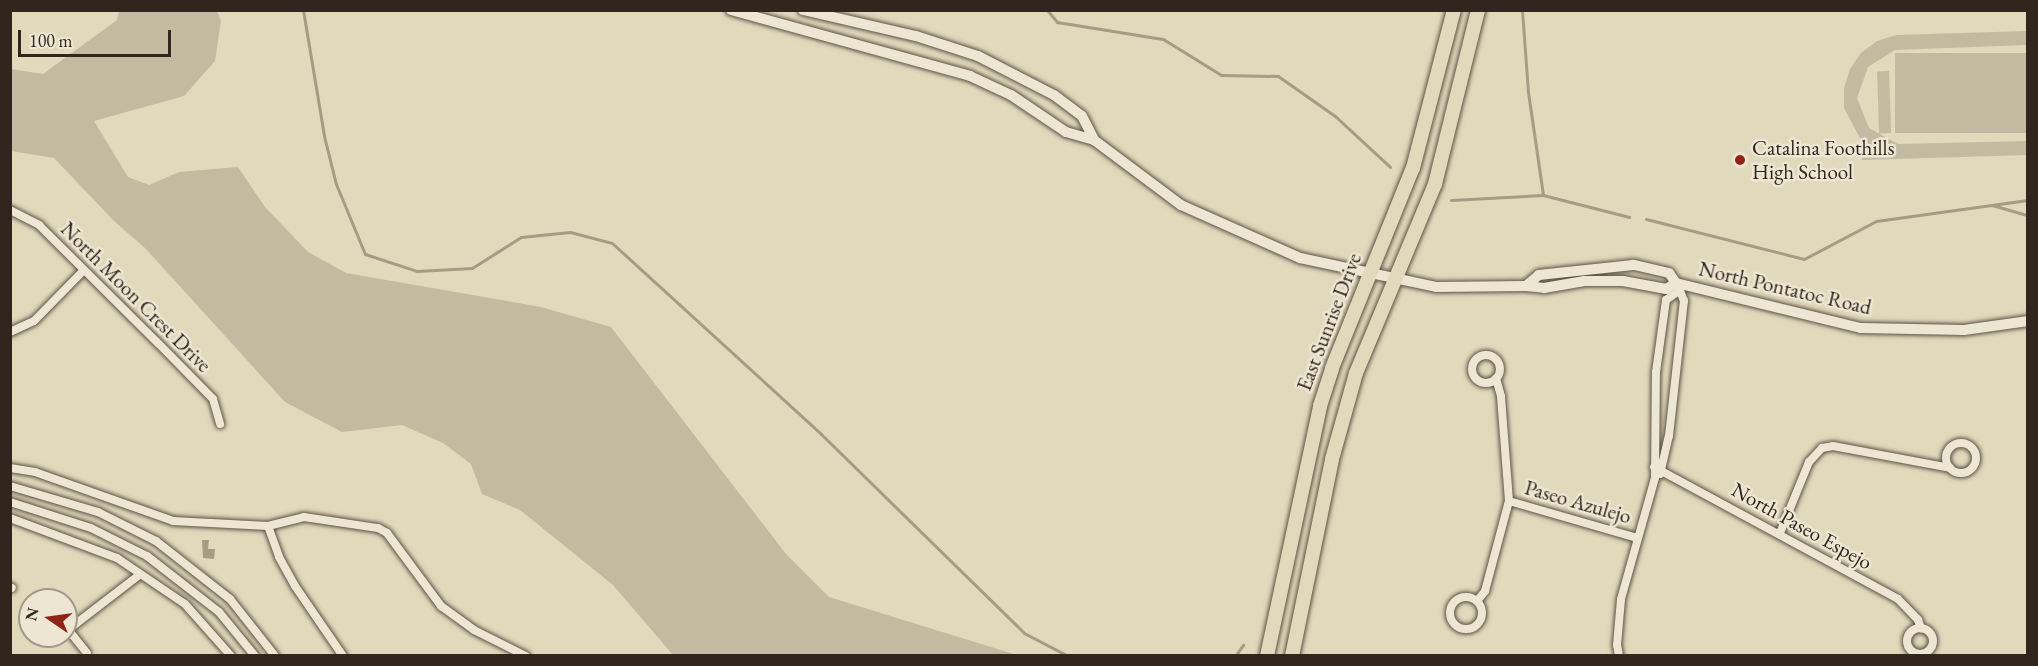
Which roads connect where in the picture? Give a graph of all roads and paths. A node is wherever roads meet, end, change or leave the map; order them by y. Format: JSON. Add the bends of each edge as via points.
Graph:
{"nodes":[{"id":1,"x":731,"y":10,"type":"edge"},
{"id":2,"x":803,"y":10,"type":"edge"},
{"id":3,"x":1454,"y":10,"type":"edge"},
{"id":4,"x":1478,"y":10,"type":"edge"},
{"id":5,"x":1095,"y":140,"type":"junction"},
{"id":6,"x":10,"y":210,"type":"edge"},
{"id":7,"x":1633,"y":265,"type":"junction"},
{"id":8,"x":82,"y":272,"type":"junction"},
{"id":9,"x":1370,"y":273,"type":"junction"},
{"id":10,"x":1396,"y":278,"type":"junction"},
{"id":11,"x":1584,"y":281,"type":"junction"},
{"id":12,"x":1526,"y":285,"type":"junction"},
{"id":13,"x":1678,"y":286,"type":"junction"},
{"id":14,"x":2028,"y":321,"type":"edge"},
{"id":15,"x":10,"y":332,"type":"edge"},
{"id":16,"x":1496,"y":379,"type":"dead end"},
{"id":17,"x":220,"y":424,"type":"dead end"},
{"id":18,"x":1654,"y":467,"type":"junction"},
{"id":19,"x":10,"y":468,"type":"edge"},
{"id":20,"x":1950,"y":468,"type":"dead end"},
{"id":21,"x":1664,"y":472,"type":"junction"},
{"id":22,"x":1655,"y":478,"type":"junction"},
{"id":23,"x":10,"y":486,"type":"edge"},
{"id":24,"x":1509,"y":501,"type":"junction"},
{"id":25,"x":10,"y":502,"type":"edge"},
{"id":26,"x":10,"y":518,"type":"edge"},
{"id":27,"x":268,"y":526,"type":"junction"},
{"id":28,"x":1780,"y":533,"type":"junction"},
{"id":29,"x":1637,"y":538,"type":"junction"},
{"id":30,"x":139,"y":575,"type":"junction"},
{"id":31,"x":1477,"y":602,"type":"dead end"},
{"id":32,"x":78,"y":620,"type":"edge"},
{"id":33,"x":1921,"y":628,"type":"dead end"},
{"id":34,"x":78,"y":641,"type":"edge"},
{"id":35,"x":87,"y":652,"type":"dead end"},
{"id":36,"x":231,"y":656,"type":"edge"},
{"id":37,"x":255,"y":656,"type":"edge"},
{"id":38,"x":275,"y":656,"type":"edge"},
{"id":39,"x":344,"y":656,"type":"edge"},
{"id":40,"x":526,"y":656,"type":"edge"},
{"id":41,"x":1267,"y":656,"type":"edge"},
{"id":42,"x":1292,"y":656,"type":"edge"},
{"id":43,"x":1619,"y":656,"type":"edge"}],
"edges":[{"from":1,"to":5,"type":"street","name":"North Pontatoc Road","via":[[817,37],[910,57],[970,76],[1011,95],[1066,132]]},
{"from":2,"to":5,"type":"street","name":"North Pontatoc Road","via":[[916,36],[978,56],[1054,95],[1082,116]]},
{"from":3,"to":9,"type":"main road","name":"East Sunrise Drive","via":[[1413,168]]},
{"from":4,"to":10,"type":"main road","name":"East Sunrise Drive","via":[[1434,184]]},
{"from":5,"to":9,"type":"street","name":"North Pontatoc Road","via":[[1181,205],[1230,230],[1299,258]]},
{"from":6,"to":8,"type":"street","name":"North Moon Crest Drive","via":[[39,225]]},
{"from":7,"to":11,"type":"street","via":[[1620,275]]},
{"from":7,"to":12,"type":"street","name":"North Pontatoc Road","via":[[1539,275]]},
{"from":7,"to":13,"type":"street","name":"North Pontatoc Road","via":[[1670,273]]},
{"from":8,"to":15,"type":"street","via":[[33,321]]},
{"from":8,"to":17,"type":"street","name":"North Moon Crest Drive","via":[[213,399]]},
{"from":9,"to":10,"type":"street","name":"North Pontatoc Road"},
{"from":9,"to":41,"type":"main road","name":"East Sunrise Drive","via":[[1320,406]]},
{"from":10,"to":12,"type":"street","name":"North Pontatoc Road","via":[[1459,288]]},
{"from":10,"to":42,"type":"main road","name":"East Sunrise Drive","via":[[1356,373],[1332,459]]},
{"from":11,"to":12,"type":"street","name":"North Pontatoc Road","via":[[1544,288]]},
{"from":11,"to":13,"type":"street","name":"North Pontatoc Road","via":[[1623,281],[1666,289]]},
{"from":13,"to":14,"type":"street","name":"North Pontatoc Road","via":[[1861,328],[1964,330]]},
{"from":13,"to":18,"type":"street","via":[[1666,300],[1656,372]]},
{"from":13,"to":21,"type":"street","via":[[1684,301]]},
{"from":16,"to":24,"type":"street","via":[[1501,396]]},
{"from":18,"to":21,"type":"street","name":"North Paseo Espejo"},
{"from":18,"to":22,"type":"street"},
{"from":19,"to":27,"type":"street","via":[[35,472],[173,521]]},
{"from":20,"to":28,"type":"street","via":[[1833,446],[1822,448],[1809,462]]},
{"from":21,"to":22,"type":"street"},
{"from":21,"to":28,"type":"street","name":"North Paseo Espejo"},
{"from":22,"to":29,"type":"street"},
{"from":23,"to":38,"type":"street","via":[[98,512],[156,541],[230,599]]},
{"from":24,"to":29,"type":"street","name":"Paseo Azulejo"},
{"from":24,"to":31,"type":"street","via":[[1485,591]]},
{"from":25,"to":37,"type":"street","via":[[91,528],[147,556],[219,612]]},
{"from":26,"to":30,"type":"street","via":[[89,544]]},
{"from":27,"to":39,"type":"street","via":[[290,576]]},
{"from":27,"to":40,"type":"street","via":[[304,518],[363,525],[387,533],[441,606],[474,630]]},
{"from":28,"to":33,"type":"street","name":"North Paseo Espejo","via":[[1898,599]]},
{"from":29,"to":43,"type":"street","via":[[1620,599]]},
{"from":30,"to":32,"type":"street"},
{"from":30,"to":36,"type":"street","via":[[185,604]]},
{"from":34,"to":35,"type":"street"}]}
